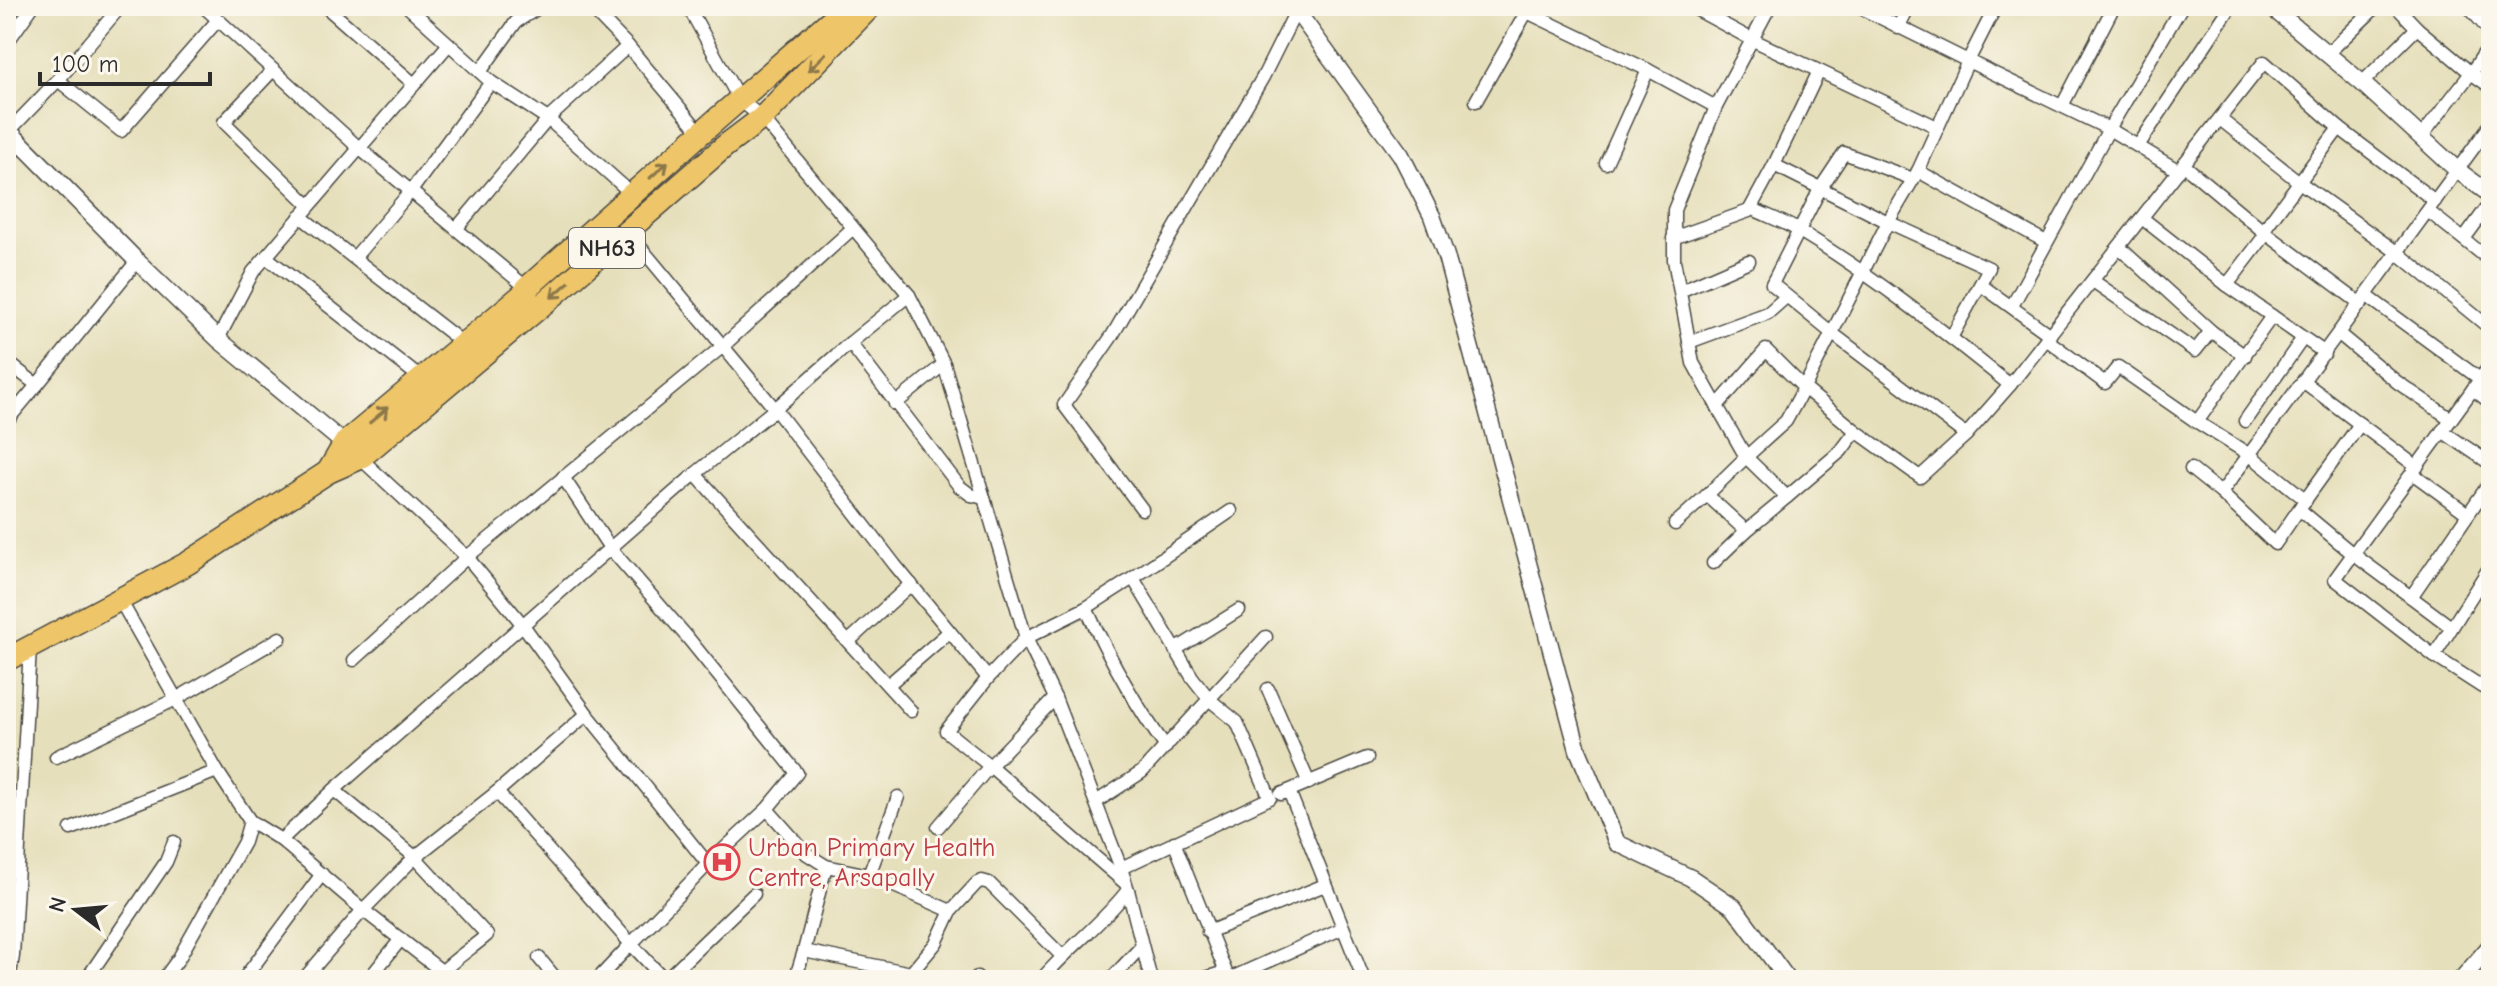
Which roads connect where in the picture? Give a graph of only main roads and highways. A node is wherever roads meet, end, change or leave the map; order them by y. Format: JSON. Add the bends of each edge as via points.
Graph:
{"nodes":[{"id":1,"x":847,"y":6,"type":"edge"},
{"id":2,"x":871,"y":6,"type":"edge"},
{"id":3,"x":353,"y":450,"type":"junction"},
{"id":4,"x":6,"y":660,"type":"edge"}],
"edges":[{"from":3,"to":1,"type":"highway","number":"NH63","one_way":true,"via":[[422,379]]},
{"from":2,"to":3,"type":"highway","number":"NH63","one_way":true,"via":[[762,118]]},
{"from":3,"to":4,"type":"highway","number":"NH63","via":[[328,472],[188,563]]}]}
